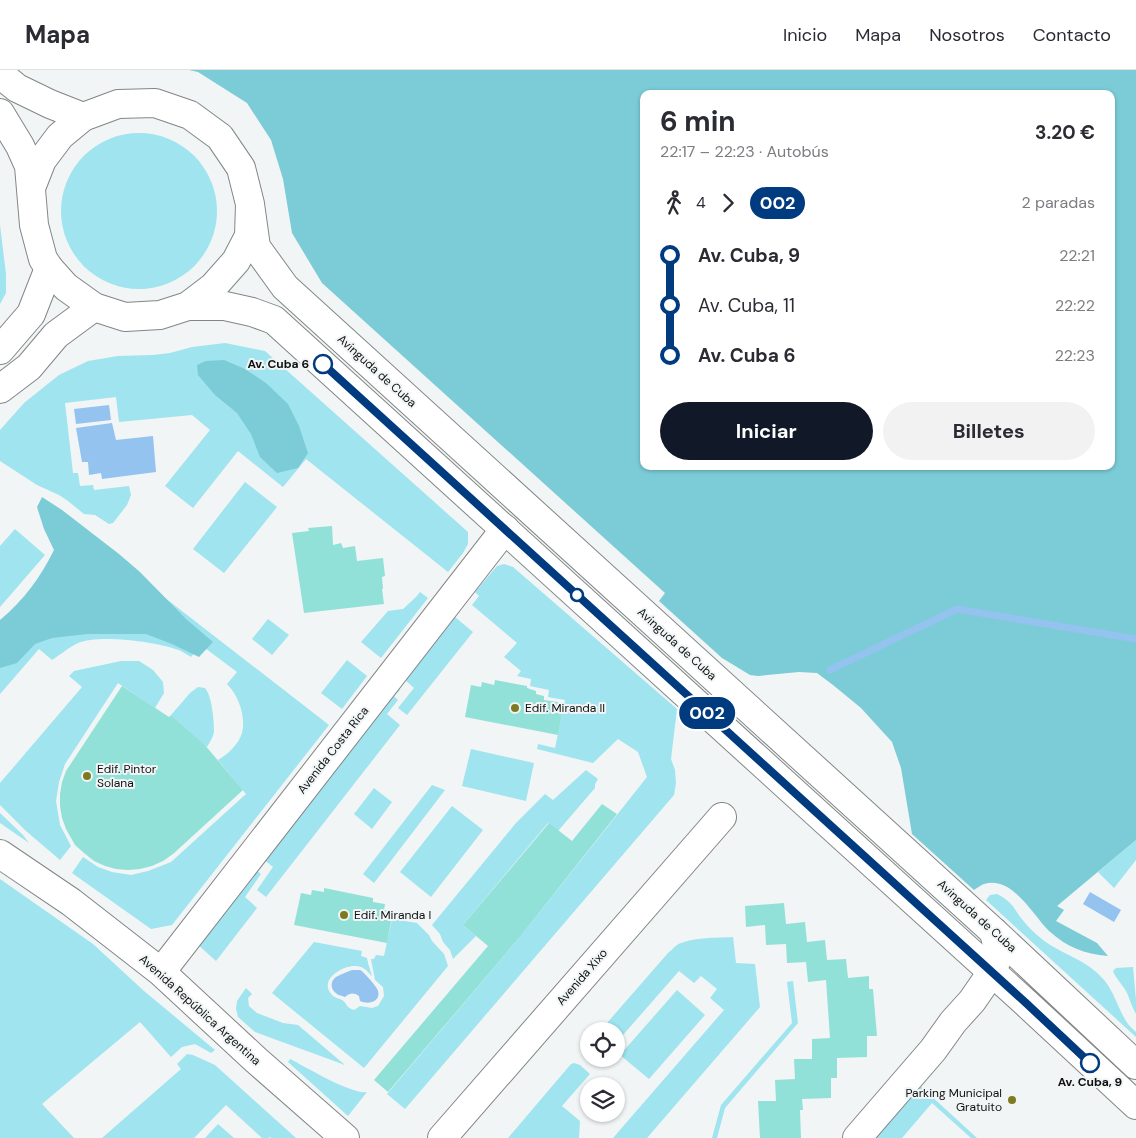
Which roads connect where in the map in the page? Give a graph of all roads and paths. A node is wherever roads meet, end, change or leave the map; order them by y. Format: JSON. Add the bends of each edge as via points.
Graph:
{"nodes":[{"id":1,"x":0,"y":74,"type":"edge"},
{"id":2,"x":0,"y":113,"type":"edge"},
{"id":3,"x":83,"y":117,"type":"junction"},
{"id":4,"x":31,"y":188,"type":"junction"},
{"id":5,"x":250,"y":204,"type":"junction"},
{"id":6,"x":49,"y":268,"type":"junction"},
{"id":7,"x":188,"y":306,"type":"junction"},
{"id":8,"x":94,"y":307,"type":"junction"},
{"id":9,"x":0,"y":350,"type":"edge"},
{"id":10,"x":0,"y":389,"type":"edge"},
{"id":11,"x":505,"y":529,"type":"junction"},
{"id":12,"x":722,"y":817,"type":"dead end"},
{"id":13,"x":0,"y":854,"type":"edge"},
{"id":14,"x":994,"y":932,"type":"junction"},
{"id":15,"x":161,"y":972,"type":"junction"},
{"id":16,"x":992,"y":972,"type":"junction"},
{"id":17,"x":972,"y":1001,"type":"junction"},
{"id":18,"x":1026,"y":1003,"type":"junction"},
{"id":19,"x":1136,"y":1065,"type":"edge"},
{"id":20,"x":1136,"y":1105,"type":"edge"},
{"id":21,"x":345,"y":1138,"type":"edge"},
{"id":22,"x":442,"y":1138,"type":"edge"},
{"id":23,"x":857,"y":1138,"type":"edge"}],
"edges":[{"from":1,"to":3,"type":"main road","via":[[17,88]]},
{"from":2,"to":4,"type":"main road","via":[[29,166]]},
{"from":3,"to":4,"type":"main road","via":[[60,136],[42,160]]},
{"from":3,"to":5,"type":"main road","via":[[118,104],[155,103],[190,115],[220,137],[241,168]]},
{"from":4,"to":6,"type":"main road","via":[[34,225],[43,259]]},
{"from":5,"to":7,"type":"main road","via":[[248,236],[236,262],[213,287]]},
{"from":5,"to":14,"type":"main road","name":"Avinguda de Cuba","via":[[256,247],[285,288]]},
{"from":6,"to":8,"type":"main road","via":[[66,287]]},
{"from":6,"to":9,"type":"main road","via":[[31,314]]},
{"from":7,"to":8,"type":"main road","via":[[160,315],[125,317]]},
{"from":7,"to":11,"type":"main road","via":[[225,306],[274,320]]},
{"from":8,"to":10,"type":"main road","via":[[56,334],[29,367]]},
{"from":11,"to":15,"type":"main road","name":"Avenida Costa Rica"},
{"from":11,"to":16,"type":"main road"},
{"from":12,"to":22,"type":"main road","name":"Avenida Xixo"},
{"from":13,"to":15,"type":"main road","name":"Avenida República Argentina","via":[[71,902]]},
{"from":14,"to":16,"type":"main road","via":[[999,954]]},
{"from":14,"to":19,"type":"main road","name":"Avinguda de Cuba"},
{"from":15,"to":21,"type":"main road","name":"Avenida República Argentina"},
{"from":16,"to":17,"type":"main road"},
{"from":16,"to":18,"type":"main road"},
{"from":17,"to":18,"type":"main road","via":[[993,994]]},
{"from":17,"to":23,"type":"main road"},
{"from":18,"to":20,"type":"main road"}]}
